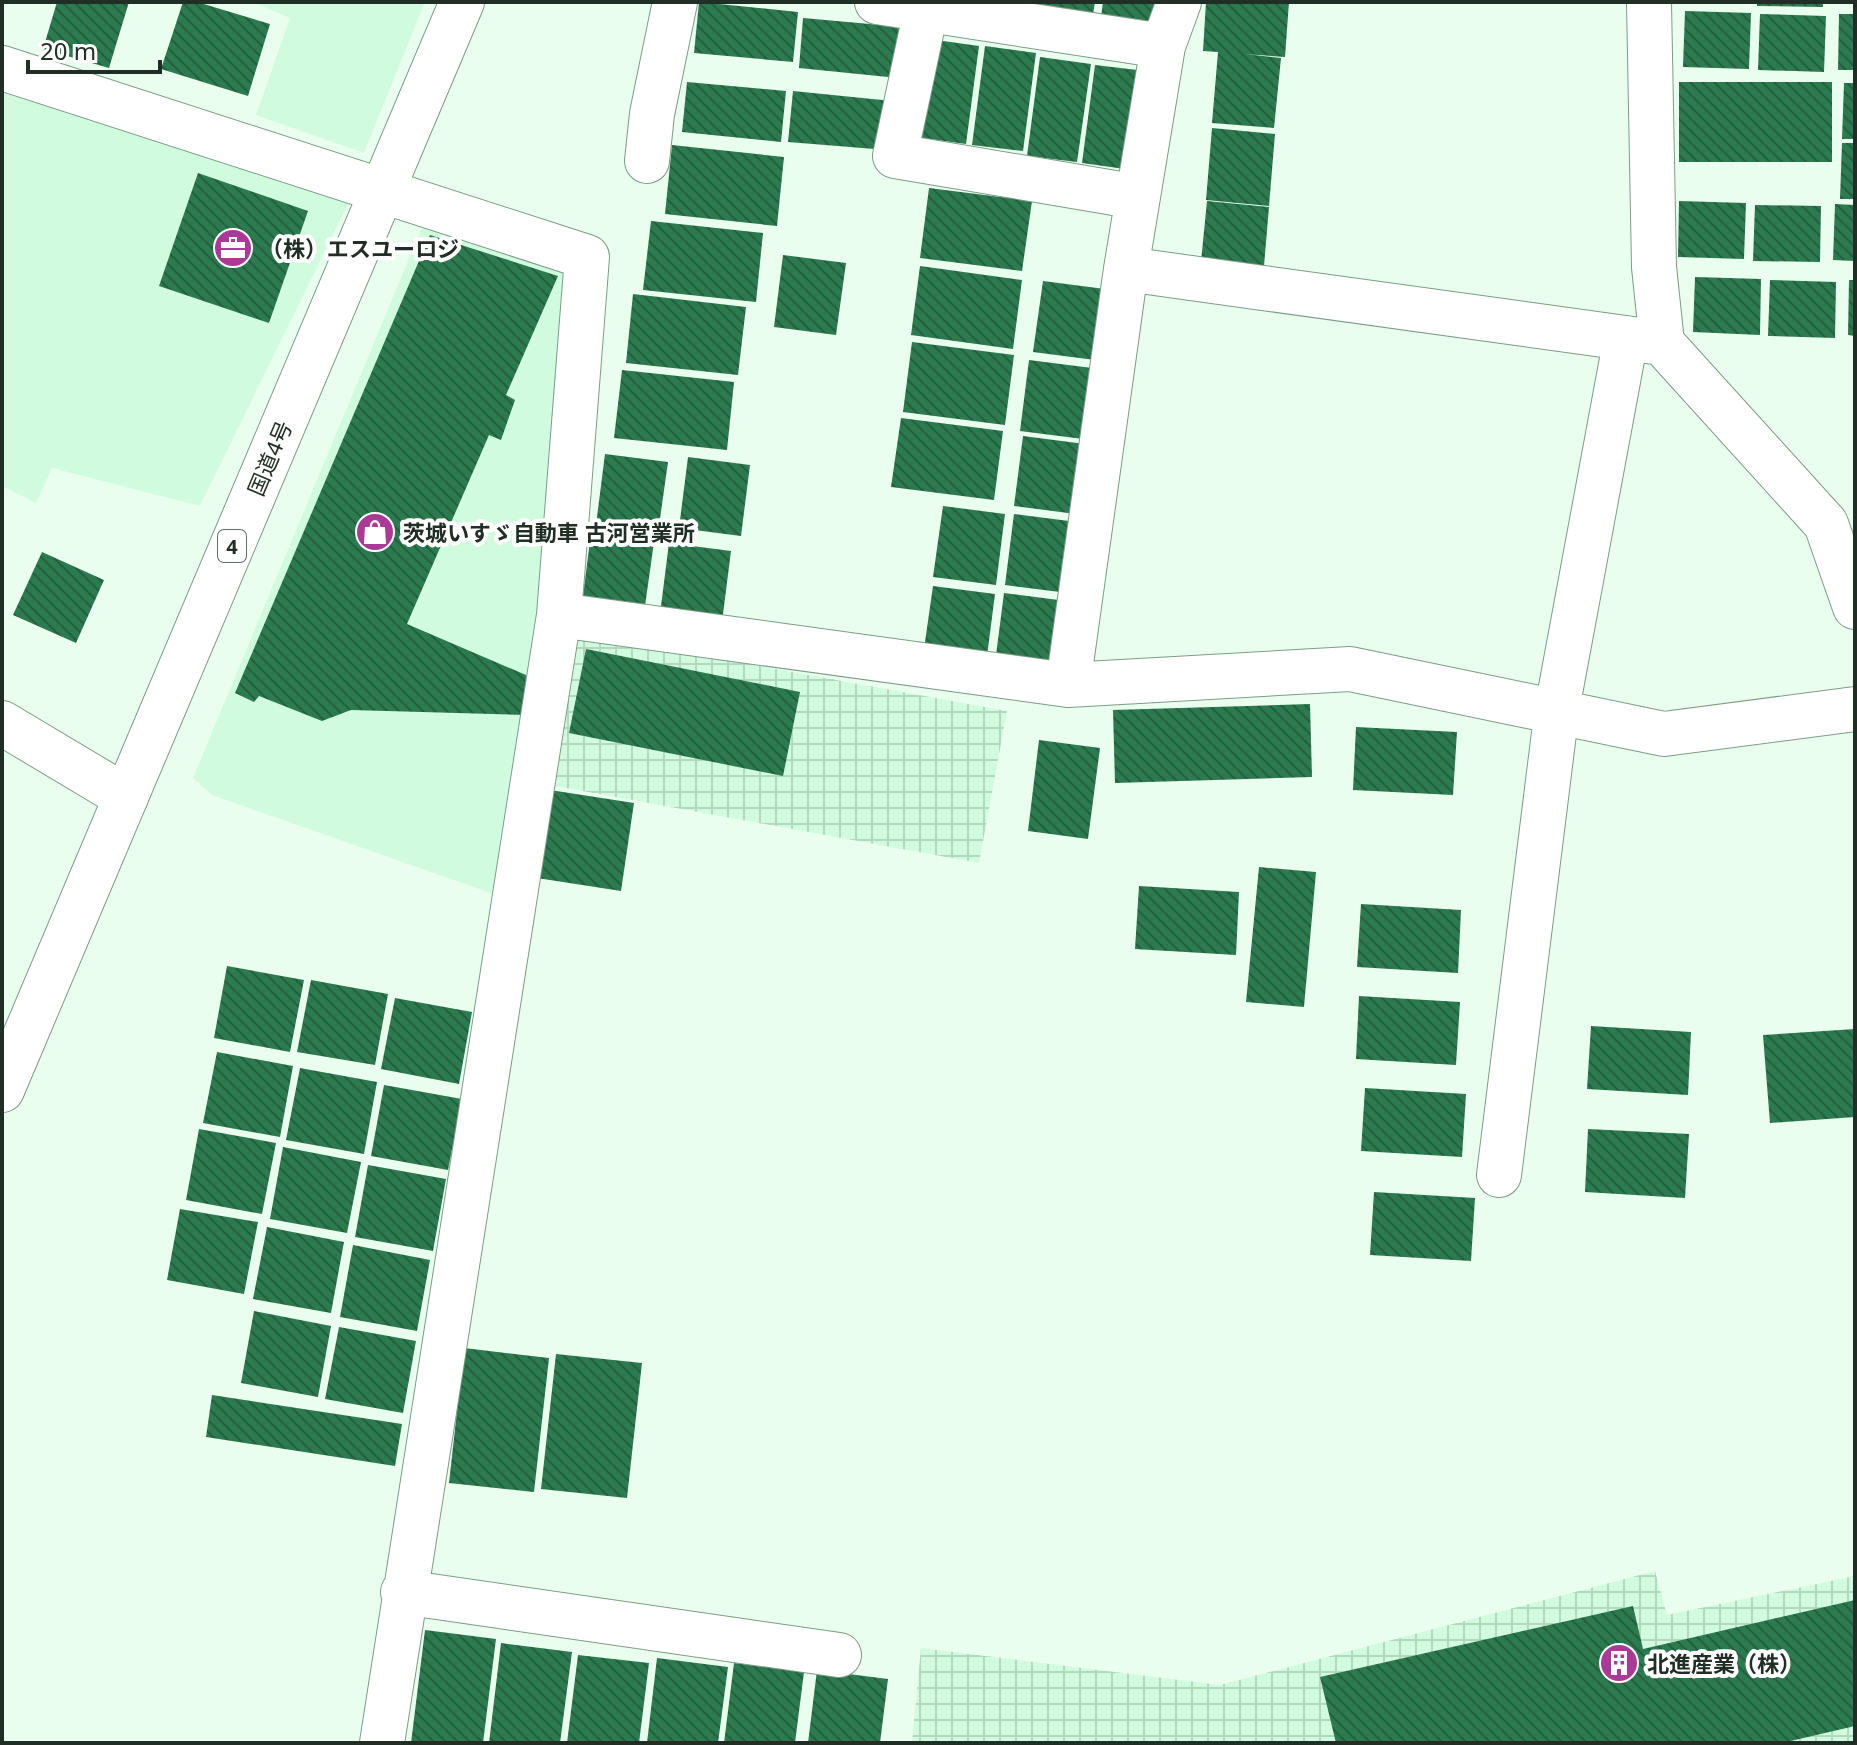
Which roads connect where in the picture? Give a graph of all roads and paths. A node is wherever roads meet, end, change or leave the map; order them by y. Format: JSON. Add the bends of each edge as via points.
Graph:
{"nodes":[{"id":1,"x":462,"y":2,"type":"edge"},
{"id":2,"x":675,"y":2,"type":"edge"},
{"id":3,"x":877,"y":2,"type":"edge"},
{"id":4,"x":1179,"y":2,"type":"edge"},
{"id":5,"x":1649,"y":2,"type":"edge"},
{"id":6,"x":926,"y":10,"type":"junction"},
{"id":7,"x":1163,"y":46,"type":"junction"},
{"id":8,"x":2,"y":68,"type":"edge"},
{"id":9,"x":647,"y":161,"type":"dead end"},
{"id":10,"x":383,"y":190,"type":"junction"},
{"id":11,"x":1138,"y":197,"type":"junction"},
{"id":12,"x":1126,"y":269,"type":"junction"},
{"id":13,"x":1644,"y":341,"type":"junction"},
{"id":14,"x":1855,"y":607,"type":"edge"},
{"id":15,"x":559,"y":615,"type":"junction"},
{"id":16,"x":1068,"y":685,"type":"junction"},
{"id":17,"x":1557,"y":709,"type":"junction"},
{"id":18,"x":1855,"y":709,"type":"edge"},
{"id":19,"x":2,"y":723,"type":"edge"},
{"id":20,"x":126,"y":797,"type":"junction"},
{"id":21,"x":2,"y":1090,"type":"edge"},
{"id":22,"x":1499,"y":1175,"type":"dead end"},
{"id":23,"x":403,"y":1592,"type":"junction"},
{"id":24,"x":839,"y":1655,"type":"dead end"},
{"id":25,"x":382,"y":1743,"type":"edge"}],
"edges":[{"from":1,"to":10,"type":"main road","name":"国道4号","number":"4"},
{"from":2,"to":9,"type":"main road"},
{"from":3,"to":6,"type":"main road"},
{"from":4,"to":7,"type":"main road"},
{"from":5,"to":13,"type":"main road","via":[[1654,267]]},
{"from":6,"to":7,"type":"main road"},
{"from":6,"to":11,"type":"main road","via":[[895,156]]},
{"from":7,"to":11,"type":"main road"},
{"from":8,"to":10,"type":"main road"},
{"from":10,"to":15,"type":"main road","via":[[587,257]]},
{"from":10,"to":20,"type":"main road","name":"国道4号","number":"4"},
{"from":11,"to":12,"type":"main road"},
{"from":12,"to":13,"type":"main road"},
{"from":12,"to":16,"type":"main road"},
{"from":13,"to":14,"type":"main road","via":[[1826,524]]},
{"from":13,"to":17,"type":"main road"},
{"from":15,"to":16,"type":"main road"},
{"from":15,"to":23,"type":"main road"},
{"from":16,"to":17,"type":"main road","via":[[1350,669]]},
{"from":17,"to":18,"type":"main road","via":[[1664,734]]},
{"from":17,"to":22,"type":"main road"},
{"from":19,"to":20,"type":"main road"},
{"from":20,"to":21,"type":"main road","name":"国道4号","number":"4"},
{"from":23,"to":24,"type":"main road"},
{"from":23,"to":25,"type":"main road"}]}
